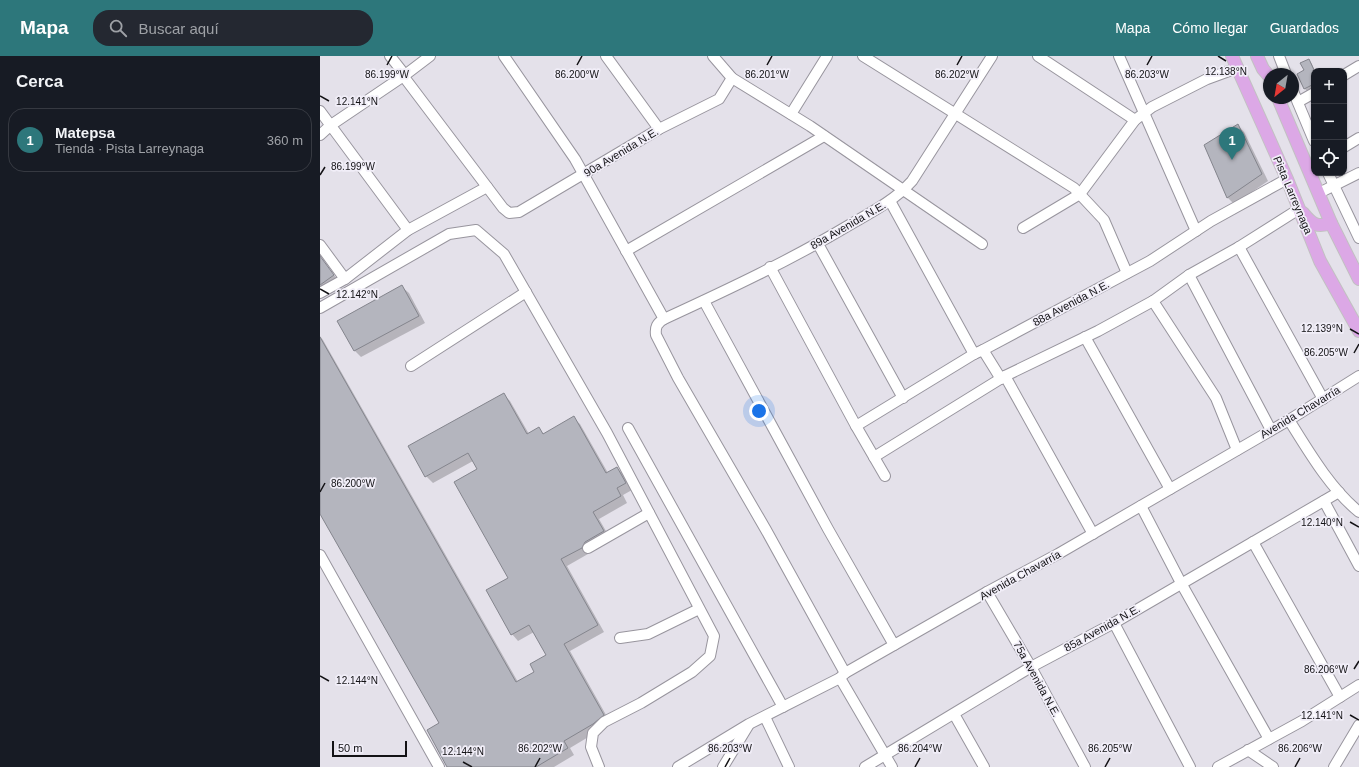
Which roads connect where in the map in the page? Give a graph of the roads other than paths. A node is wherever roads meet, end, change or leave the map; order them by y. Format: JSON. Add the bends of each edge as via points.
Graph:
{"nodes":[{"id":1,"x":390,"y":56,"type":"edge"},
{"id":2,"x":430,"y":56,"type":"edge"},
{"id":3,"x":504,"y":56,"type":"edge"},
{"id":4,"x":606,"y":56,"type":"edge"},
{"id":5,"x":713,"y":56,"type":"edge"},
{"id":6,"x":827,"y":56,"type":"edge"},
{"id":7,"x":863,"y":56,"type":"edge"},
{"id":8,"x":992,"y":56,"type":"edge"},
{"id":9,"x":1038,"y":56,"type":"edge"},
{"id":10,"x":1119,"y":56,"type":"edge"},
{"id":11,"x":1232,"y":56,"type":"edge"},
{"id":12,"x":1257,"y":56,"type":"edge"},
{"id":13,"x":1262,"y":56,"type":"edge"},
{"id":14,"x":1279,"y":56,"type":"edge"},
{"id":15,"x":1359,"y":66,"type":"edge"},
{"id":16,"x":1237,"y":68,"type":"junction"},
{"id":17,"x":1266,"y":68,"type":"edge"},
{"id":18,"x":1284,"y":68,"type":"edge"},
{"id":19,"x":1263,"y":69,"type":"edge"},
{"id":20,"x":1347,"y":73,"type":"edge"},
{"id":21,"x":406,"y":75,"type":"junction"},
{"id":22,"x":732,"y":78,"type":"junction"},
{"id":23,"x":1311,"y":95,"type":"edge"},
{"id":24,"x":1299,"y":101,"type":"edge"},
{"id":25,"x":1281,"y":104,"type":"edge"},
{"id":26,"x":1299,"y":104,"type":"edge"},
{"id":27,"x":320,"y":111,"type":"edge"},
{"id":28,"x":1144,"y":113,"type":"junction"},
{"id":29,"x":791,"y":114,"type":"junction"},
{"id":30,"x":956,"y":114,"type":"junction"},
{"id":31,"x":1136,"y":120,"type":"junction"},
{"id":32,"x":330,"y":125,"type":"junction"},
{"id":33,"x":659,"y":129,"type":"junction"},
{"id":34,"x":320,"y":135,"type":"edge"},
{"id":35,"x":824,"y":136,"type":"junction"},
{"id":36,"x":1359,"y":138,"type":"edge"},
{"id":37,"x":1314,"y":140,"type":"edge"},
{"id":38,"x":1347,"y":145,"type":"edge"},
{"id":39,"x":1311,"y":167,"type":"edge"},
{"id":40,"x":1359,"y":173,"type":"edge"},
{"id":41,"x":583,"y":174,"type":"junction"},
{"id":42,"x":1314,"y":176,"type":"edge"},
{"id":43,"x":1329,"y":176,"type":"edge"},
{"id":44,"x":1287,"y":179,"type":"junction"},
{"id":45,"x":1334,"y":186,"type":"junction"},
{"id":46,"x":487,"y":187,"type":"junction"},
{"id":47,"x":903,"y":191,"type":"junction"},
{"id":48,"x":1319,"y":193,"type":"junction"},
{"id":49,"x":1080,"y":194,"type":"junction"},
{"id":50,"x":890,"y":201,"type":"junction"},
{"id":51,"x":1299,"y":209,"type":"junction"},
{"id":52,"x":1332,"y":223,"type":"junction"},
{"id":53,"x":1357,"y":227,"type":"edge"},
{"id":54,"x":1023,"y":228,"type":"dead end"},
{"id":55,"x":408,"y":230,"type":"junction"},
{"id":56,"x":1196,"y":231,"type":"junction"},
{"id":57,"x":1338,"y":236,"type":"junction"},
{"id":58,"x":1359,"y":238,"type":"edge"},
{"id":59,"x":818,"y":244,"type":"junction"},
{"id":60,"x":982,"y":244,"type":"dead end"},
{"id":61,"x":320,"y":245,"type":"edge"},
{"id":62,"x":1239,"y":247,"type":"junction"},
{"id":63,"x":626,"y":251,"type":"junction"},
{"id":64,"x":770,"y":267,"type":"junction"},
{"id":65,"x":1127,"y":273,"type":"junction"},
{"id":66,"x":1189,"y":275,"type":"junction"},
{"id":67,"x":346,"y":279,"type":"junction"},
{"id":68,"x":1359,"y":279,"type":"edge"},
{"id":69,"x":526,"y":292,"type":"junction"},
{"id":70,"x":320,"y":293,"type":"edge"},
{"id":71,"x":1153,"y":300,"type":"junction"},
{"id":72,"x":704,"y":301,"type":"junction"},
{"id":73,"x":320,"y":308,"type":"edge"},
{"id":74,"x":664,"y":318,"type":"junction"},
{"id":75,"x":1359,"y":330,"type":"edge"},
{"id":76,"x":1085,"y":337,"type":"junction"},
{"id":77,"x":979,"y":352,"type":"junction"},
{"id":78,"x":412,"y":366,"type":"dead end"},
{"id":79,"x":1359,"y":376,"type":"edge"},
{"id":80,"x":1003,"y":378,"type":"junction"},
{"id":81,"x":903,"y":398,"type":"junction"},
{"id":82,"x":1323,"y":399,"type":"junction"},
{"id":83,"x":1289,"y":420,"type":"junction"},
{"id":84,"x":856,"y":426,"type":"junction"},
{"id":85,"x":628,"y":428,"type":"dead end"},
{"id":86,"x":1271,"y":430,"type":"junction"},
{"id":87,"x":1237,"y":450,"type":"junction"},
{"id":88,"x":874,"y":457,"type":"junction"},
{"id":89,"x":885,"y":476,"type":"dead end"},
{"id":90,"x":1170,"y":489,"type":"junction"},
{"id":91,"x":1339,"y":492,"type":"junction"},
{"id":92,"x":1324,"y":501,"type":"junction"},
{"id":93,"x":1141,"y":506,"type":"junction"},
{"id":94,"x":1359,"y":512,"type":"edge"},
{"id":95,"x":649,"y":513,"type":"junction"},
{"id":96,"x":1093,"y":534,"type":"junction"},
{"id":97,"x":1253,"y":542,"type":"junction"},
{"id":98,"x":588,"y":548,"type":"dead end"},
{"id":99,"x":320,"y":555,"type":"edge"},
{"id":100,"x":1359,"y":566,"type":"edge"},
{"id":101,"x":1181,"y":583,"type":"junction"},
{"id":102,"x":987,"y":592,"type":"junction"},
{"id":103,"x":699,"y":609,"type":"junction"},
{"id":104,"x":1114,"y":623,"type":"junction"},
{"id":105,"x":620,"y":638,"type":"dead end"},
{"id":106,"x":894,"y":645,"type":"junction"},
{"id":107,"x":1031,"y":667,"type":"junction"},
{"id":108,"x":843,"y":675,"type":"junction"},
{"id":109,"x":1359,"y":685,"type":"edge"},
{"id":110,"x":1340,"y":697,"type":"junction"},
{"id":111,"x":783,"y":707,"type":"junction"},
{"id":112,"x":954,"y":714,"type":"junction"},
{"id":113,"x":765,"y":717,"type":"junction"},
{"id":114,"x":750,"y":724,"type":"junction"},
{"id":115,"x":1359,"y":725,"type":"edge"},
{"id":116,"x":1269,"y":739,"type":"junction"},
{"id":117,"x":1248,"y":750,"type":"junction"},
{"id":118,"x":886,"y":755,"type":"junction"},
{"id":119,"x":439,"y":767,"type":"edge"},
{"id":120,"x":599,"y":767,"type":"edge"},
{"id":121,"x":678,"y":767,"type":"edge"},
{"id":122,"x":723,"y":767,"type":"edge"},
{"id":123,"x":789,"y":767,"type":"edge"},
{"id":124,"x":865,"y":767,"type":"edge"},
{"id":125,"x":892,"y":767,"type":"edge"},
{"id":126,"x":984,"y":767,"type":"edge"},
{"id":127,"x":1085,"y":767,"type":"edge"},
{"id":128,"x":1190,"y":767,"type":"edge"},
{"id":129,"x":1218,"y":767,"type":"edge"},
{"id":130,"x":1273,"y":767,"type":"edge"},
{"id":131,"x":1334,"y":767,"type":"edge"}],
"edges":[{"from":1,"to":21,"type":"street"},
{"from":2,"to":21,"type":"street"},
{"from":3,"to":41,"type":"street"},
{"from":4,"to":33,"type":"street"},
{"from":5,"to":22,"type":"street"},
{"from":6,"to":29,"type":"street"},
{"from":7,"to":30,"type":"street"},
{"from":8,"to":30,"type":"street","name":"89a Avenida N.E."},
{"from":9,"to":31,"type":"street"},
{"from":10,"to":28,"type":"street"},
{"from":11,"to":16,"type":"main road","name":"Pista Larreynaga"},
{"from":12,"to":19,"type":"main road"},
{"from":13,"to":17,"type":"main road"},
{"from":14,"to":18,"type":"street"},
{"from":15,"to":20,"type":"street"},
{"from":16,"to":28,"type":"street","via":[[1207,79]]},
{"from":16,"to":44,"type":"main road","name":"Pista Larreynaga"},
{"from":21,"to":32,"type":"street"},
{"from":21,"to":46,"type":"street","via":[[404,77]]},
{"from":22,"to":29,"type":"street"},
{"from":22,"to":33,"type":"street","name":"90a Avenida N.E.","via":[[718,99]]},
{"from":23,"to":24,"type":"street"},
{"from":25,"to":39,"type":"main road"},
{"from":26,"to":37,"type":"street"},
{"from":27,"to":32,"type":"street"},
{"from":28,"to":31,"type":"street"},
{"from":28,"to":56,"type":"street"},
{"from":29,"to":35,"type":"street"},
{"from":30,"to":47,"type":"street","name":"89a Avenida N.E."},
{"from":30,"to":49,"type":"street"},
{"from":31,"to":49,"type":"street"},
{"from":32,"to":34,"type":"street"},
{"from":32,"to":55,"type":"street"},
{"from":33,"to":41,"type":"street","name":"90a Avenida N.E."},
{"from":35,"to":47,"type":"street"},
{"from":35,"to":63,"type":"street"},
{"from":36,"to":38,"type":"street"},
{"from":40,"to":45,"type":"street"},
{"from":41,"to":46,"type":"street","name":"90a Avenida N.E.","via":[[519,212],[509,213]]},
{"from":41,"to":63,"type":"street"},
{"from":42,"to":48,"type":"main road"},
{"from":43,"to":45,"type":"street"},
{"from":44,"to":51,"type":"main road","name":"Pista Larreynaga"},
{"from":44,"to":56,"type":"street","name":"88a Avenida N.E."},
{"from":45,"to":48,"type":"street"},
{"from":45,"to":53,"type":"street"},
{"from":46,"to":55,"type":"street"},
{"from":47,"to":50,"type":"street","name":"89a Avenida N.E."},
{"from":47,"to":60,"type":"street"},
{"from":48,"to":52,"type":"main road"},
{"from":49,"to":54,"type":"street"},
{"from":49,"to":65,"type":"street","via":[[1104,220]]},
{"from":50,"to":59,"type":"street","name":"89a Avenida N.E."},
{"from":50,"to":77,"type":"street"},
{"from":51,"to":52,"type":"main road","via":[[1309,221],[1318,225]]},
{"from":51,"to":62,"type":"street"},
{"from":51,"to":75,"type":"main road","name":"Pista Larreynaga","via":[[1320,261]]},
{"from":52,"to":57,"type":"main road"},
{"from":53,"to":57,"type":"street"},
{"from":53,"to":58,"type":"street"},
{"from":55,"to":67,"type":"street"},
{"from":56,"to":65,"type":"street","name":"88a Avenida N.E."},
{"from":57,"to":68,"type":"main road"},
{"from":59,"to":64,"type":"street","name":"89a Avenida N.E."},
{"from":59,"to":81,"type":"street"},
{"from":61,"to":67,"type":"street"},
{"from":62,"to":66,"type":"street"},
{"from":62,"to":82,"type":"street"},
{"from":63,"to":74,"type":"street"},
{"from":64,"to":72,"type":"street","name":"89a Avenida N.E."},
{"from":64,"to":84,"type":"street"},
{"from":65,"to":77,"type":"street","name":"88a Avenida N.E."},
{"from":66,"to":71,"type":"street"},
{"from":66,"to":86,"type":"street"},
{"from":67,"to":70,"type":"street"},
{"from":69,"to":73,"type":"street","via":[[504,254],[476,230],[449,234]]},
{"from":69,"to":78,"type":"street"},
{"from":69,"to":95,"type":"street","via":[[607,433]]},
{"from":71,"to":76,"type":"street"},
{"from":71,"to":87,"type":"street","via":[[1216,398]]},
{"from":72,"to":74,"type":"street","name":"89a Avenida N.E."},
{"from":72,"to":106,"type":"street"},
{"from":74,"to":108,"type":"street","via":[[655,328],[656,335],[766,530]]},
{"from":76,"to":80,"type":"street"},
{"from":76,"to":90,"type":"street"},
{"from":77,"to":80,"type":"street"},
{"from":77,"to":81,"type":"street","name":"88a Avenida N.E."},
{"from":79,"to":82,"type":"street","name":"Avenida Chavarría"},
{"from":80,"to":88,"type":"street"},
{"from":80,"to":96,"type":"street"},
{"from":81,"to":84,"type":"street","name":"88a Avenida N.E."},
{"from":82,"to":83,"type":"street","name":"Avenida Chavarría"},
{"from":83,"to":86,"type":"street","name":"Avenida Chavarría"},
{"from":83,"to":91,"type":"street","via":[[1314,460]]},
{"from":84,"to":88,"type":"street"},
{"from":85,"to":111,"type":"street"},
{"from":86,"to":87,"type":"street","name":"Avenida Chavarría"},
{"from":87,"to":90,"type":"street","name":"Avenida Chavarría"},
{"from":88,"to":89,"type":"street"},
{"from":90,"to":93,"type":"street","name":"Avenida Chavarría"},
{"from":91,"to":92,"type":"street","name":"85a Avenida N.E."},
{"from":91,"to":94,"type":"street"},
{"from":92,"to":97,"type":"street","name":"85a Avenida N.E."},
{"from":92,"to":100,"type":"street"},
{"from":93,"to":96,"type":"street","name":"Avenida Chavarría"},
{"from":93,"to":101,"type":"street"},
{"from":95,"to":98,"type":"street"},
{"from":95,"to":103,"type":"street"},
{"from":96,"to":102,"type":"street","name":"Avenida Chavarría"},
{"from":97,"to":101,"type":"street","name":"85a Avenida N.E."},
{"from":97,"to":110,"type":"street"},
{"from":99,"to":119,"type":"street"},
{"from":101,"to":104,"type":"street","name":"85a Avenida N.E."},
{"from":101,"to":116,"type":"street"},
{"from":102,"to":106,"type":"street","name":"Avenida Chavarría"},
{"from":102,"to":107,"type":"street","name":"75a Avenida N.E."},
{"from":103,"to":105,"type":"street","via":[[648,634]]},
{"from":103,"to":120,"type":"street","via":[[714,636],[710,656],[692,672],[604,722],[593,733],[591,747]]},
{"from":104,"to":107,"type":"street","name":"85a Avenida N.E."},
{"from":104,"to":128,"type":"street"},
{"from":106,"to":108,"type":"street","name":"Avenida Chavarría"},
{"from":107,"to":112,"type":"street","name":"85a Avenida N.E."},
{"from":107,"to":127,"type":"street","name":"75a Avenida N.E."},
{"from":108,"to":111,"type":"street","name":"Avenida Chavarría"},
{"from":108,"to":118,"type":"street"},
{"from":109,"to":110,"type":"street"},
{"from":110,"to":116,"type":"street"},
{"from":111,"to":113,"type":"street","name":"Avenida Chavarría"},
{"from":112,"to":118,"type":"street","name":"85a Avenida N.E."},
{"from":112,"to":126,"type":"street"},
{"from":113,"to":114,"type":"street","name":"Avenida Chavarría"},
{"from":113,"to":123,"type":"street"},
{"from":114,"to":121,"type":"street","name":"Avenida Chavarría"},
{"from":114,"to":122,"type":"street"},
{"from":115,"to":131,"type":"street"},
{"from":116,"to":117,"type":"street"},
{"from":117,"to":129,"type":"street"},
{"from":117,"to":130,"type":"street"},
{"from":118,"to":124,"type":"street","name":"85a Avenida N.E."},
{"from":118,"to":125,"type":"street"}]}
